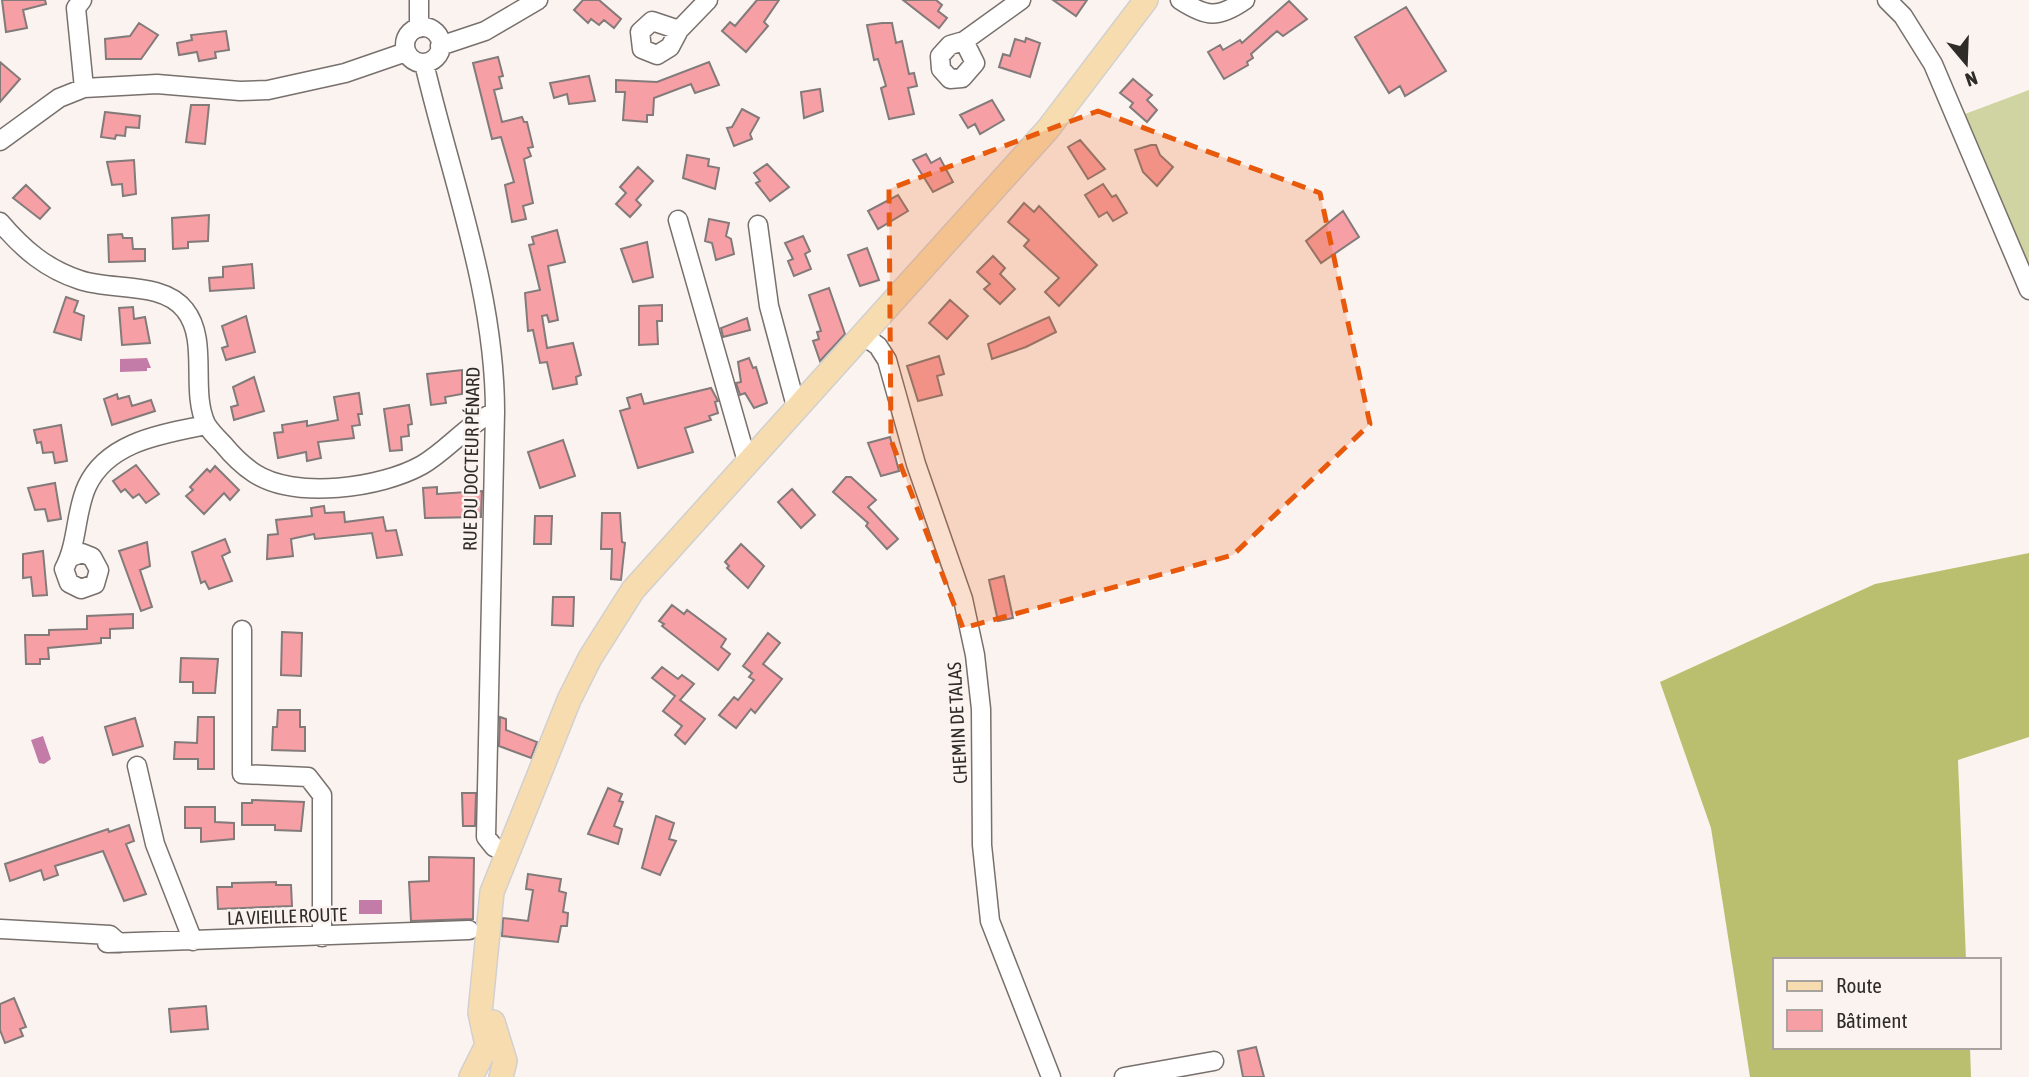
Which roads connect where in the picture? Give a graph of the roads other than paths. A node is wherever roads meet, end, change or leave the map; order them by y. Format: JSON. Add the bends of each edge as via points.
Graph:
{"nodes":[{"id":1,"x":82,"y":0,"type":"edge"},
{"id":2,"x":419,"y":0,"type":"edge"},
{"id":3,"x":538,"y":0,"type":"edge"},
{"id":4,"x":708,"y":0,"type":"edge"},
{"id":5,"x":1021,"y":0,"type":"edge"},
{"id":6,"x":1146,"y":0,"type":"edge"},
{"id":7,"x":1180,"y":0,"type":"edge"},
{"id":8,"x":1245,"y":0,"type":"edge"},
{"id":9,"x":1886,"y":0,"type":"edge"},
{"id":10,"x":419,"y":28,"type":"junction"},
{"id":11,"x":679,"y":30,"type":"dead end"},
{"id":12,"x":964,"y":41,"type":"dead end"},
{"id":13,"x":440,"y":46,"type":"junction"},
{"id":14,"x":406,"y":52,"type":"junction"},
{"id":15,"x":424,"y":63,"type":"junction"},
{"id":16,"x":84,"y":88,"type":"junction"},
{"id":17,"x":0,"y":141,"type":"edge"},
{"id":18,"x":678,"y":220,"type":"dead end"},
{"id":19,"x":0,"y":222,"type":"edge"},
{"id":20,"x":758,"y":225,"type":"dead end"},
{"id":21,"x":2029,"y":290,"type":"edge"},
{"id":22,"x":864,"y":336,"type":"junction"},
{"id":23,"x":797,"y":410,"type":"junction"},
{"id":24,"x":495,"y":412,"type":"junction"},
{"id":25,"x":206,"y":425,"type":"junction"},
{"id":26,"x":748,"y":465,"type":"junction"},
{"id":27,"x":71,"y":557,"type":"dead end"},
{"id":28,"x":242,"y":629,"type":"dead end"},
{"id":29,"x":136,"y":766,"type":"dead end"},
{"id":30,"x":508,"y":852,"type":"junction"},
{"id":31,"x":1,"y":929,"type":"edge"},
{"id":32,"x":476,"y":930,"type":"junction"},
{"id":33,"x":322,"y":937,"type":"junction"},
{"id":34,"x":193,"y":941,"type":"junction"},
{"id":35,"x":485,"y":988,"type":"junction"},
{"id":36,"x":1214,"y":1061,"type":"dead end"},
{"id":37,"x":491,"y":1074,"type":"edge"},
{"id":38,"x":1051,"y":1077,"type":"edge"},
{"id":39,"x":1124,"y":1077,"type":"edge"}],
"edges":[{"from":1,"to":16,"type":"street","via":[[76,8]]},
{"from":2,"to":10,"type":"street"},
{"from":3,"to":13,"type":"street","via":[[485,31]]},
{"from":4,"to":11,"type":"street"},
{"from":5,"to":12,"type":"street"},
{"from":6,"to":22,"type":"main road","via":[[1048,129]]},
{"from":7,"to":8,"type":"street","via":[[1203,15],[1229,11]]},
{"from":9,"to":21,"type":"street","via":[[1903,16],[1933,64]]},
{"from":10,"to":13,"type":"street","via":[[432,29]]},
{"from":10,"to":14,"type":"street","via":[[406,39]]},
{"from":13,"to":15,"type":"street","via":[[435,57]]},
{"from":14,"to":15,"type":"street"},
{"from":14,"to":16,"type":"street","via":[[345,73],[268,90],[157,85]]},
{"from":15,"to":24,"type":"street","name":"RUE DU DOCTEUR PÉNARD","via":[[477,267],[493,346]]},
{"from":16,"to":17,"type":"street","via":[[59,98]]},
{"from":18,"to":26,"type":"street"},
{"from":19,"to":25,"type":"street","via":[[44,265],[82,281],[167,295],[186,310],[195,332]]},
{"from":20,"to":23,"type":"street","via":[[769,306]]},
{"from":22,"to":23,"type":"main road"},
{"from":22,"to":38,"type":"street","name":"CHEMIN DE TALAS","via":[[887,360],[916,464],[963,599],[981,709],[982,845],[990,921]]},
{"from":23,"to":26,"type":"main road"},
{"from":24,"to":25,"type":"street","via":[[421,466],[384,480],[337,487],[292,488],[255,474]]},
{"from":24,"to":30,"type":"street","name":"RUE DU DOCTEUR PÉNARD","via":[[486,836],[494,847]]},
{"from":25,"to":27,"type":"street","via":[[153,436],[115,452],[87,486]]},
{"from":26,"to":30,"type":"main road","via":[[634,590],[590,658]]},
{"from":28,"to":33,"type":"street","via":[[242,774],[308,777],[323,795]]},
{"from":29,"to":34,"type":"street","via":[[155,844]]},
{"from":30,"to":32,"type":"main road"},
{"from":31,"to":34,"type":"street","name":"LA VIEILLE ROUTE","via":[[110,936],[113,943]]},
{"from":32,"to":33,"type":"street","name":"LA VIEILLE ROUTE"},
{"from":32,"to":35,"type":"main road"},
{"from":33,"to":34,"type":"street","name":"LA VIEILLE ROUTE"},
{"from":35,"to":37,"type":"main road"},
{"from":35,"to":37,"type":"main road","via":[[480,1013]]},
{"from":36,"to":39,"type":"street"}]}
